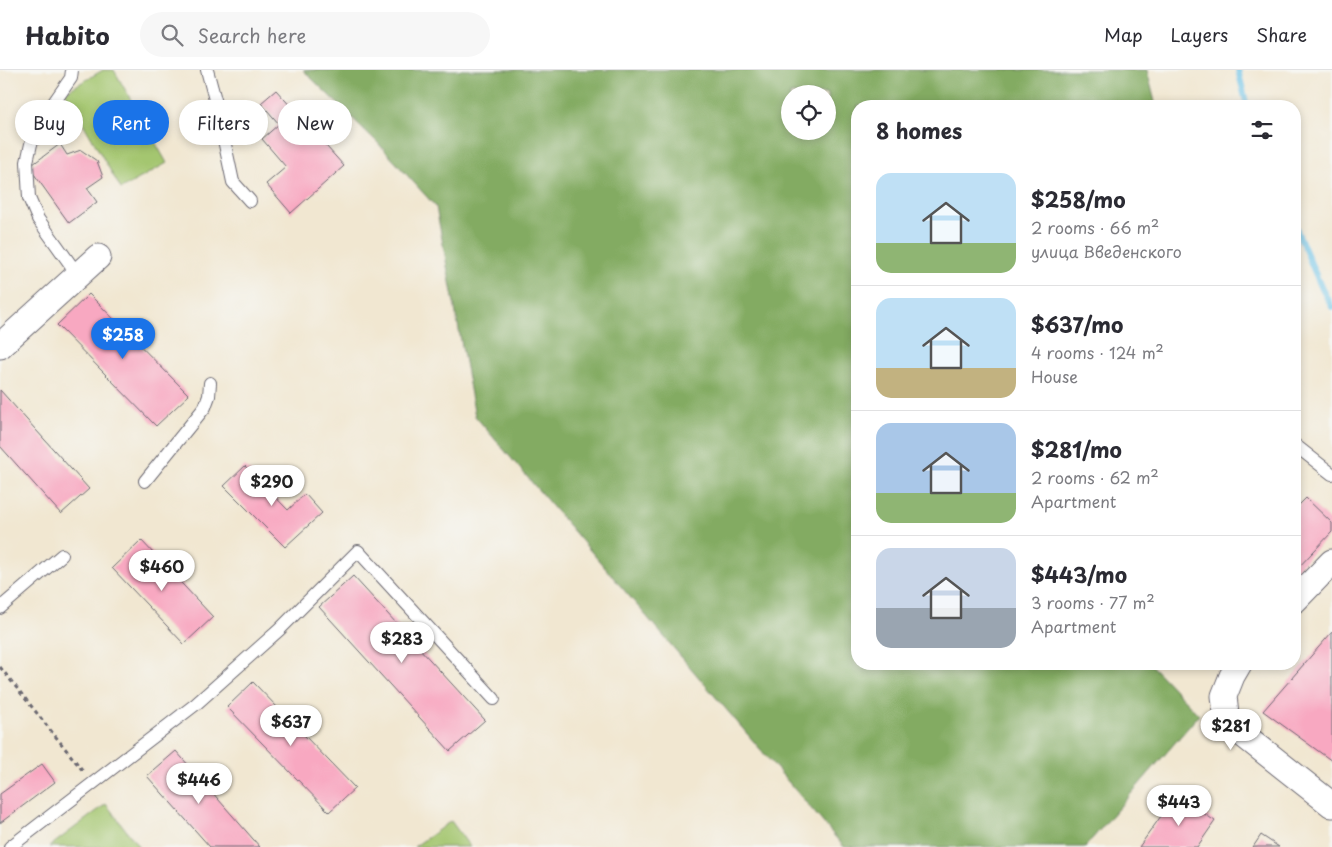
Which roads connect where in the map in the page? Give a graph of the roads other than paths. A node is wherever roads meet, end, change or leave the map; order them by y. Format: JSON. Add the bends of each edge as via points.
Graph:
{"nodes":[{"id":1,"x":72,"y":70,"type":"edge"},
{"id":2,"x":208,"y":70,"type":"edge"},
{"id":3,"x":250,"y":201,"type":"dead end"},
{"id":4,"x":98,"y":257,"type":"dead end"},
{"id":5,"x":78,"y":275,"type":"junction"},
{"id":6,"x":0,"y":346,"type":"edge"},
{"id":7,"x":210,"y":383,"type":"dead end"},
{"id":8,"x":1301,"y":450,"type":"edge"},
{"id":9,"x":1332,"y":474,"type":"edge"},
{"id":10,"x":145,"y":481,"type":"dead end"},
{"id":11,"x":62,"y":555,"type":"dead end"},
{"id":12,"x":1332,"y":562,"type":"edge"},
{"id":13,"x":1301,"y":594,"type":"edge"},
{"id":14,"x":0,"y":608,"type":"edge"},
{"id":15,"x":1236,"y":670,"type":"edge"},
{"id":16,"x":494,"y":699,"type":"dead end"},
{"id":17,"x":1332,"y":805,"type":"edge"},
{"id":18,"x":10,"y":847,"type":"edge"}],
"edges":[{"from":1,"to":5,"type":"lane","via":[[71,78],[30,144],[27,162],[29,198],[38,219]]},
{"from":2,"to":3,"type":"lane","via":[[234,182]]},
{"from":4,"to":5,"type":"street"},
{"from":5,"to":6,"type":"street"},
{"from":7,"to":10,"type":"lane","via":[[204,407]]},
{"from":8,"to":9,"type":"lane"},
{"from":11,"to":14,"type":"lane"},
{"from":12,"to":13,"type":"street"},
{"from":15,"to":17,"type":"street","via":[[1224,696],[1227,722]]},
{"from":16,"to":18,"type":"lane","via":[[358,552],[196,704]]}]}
